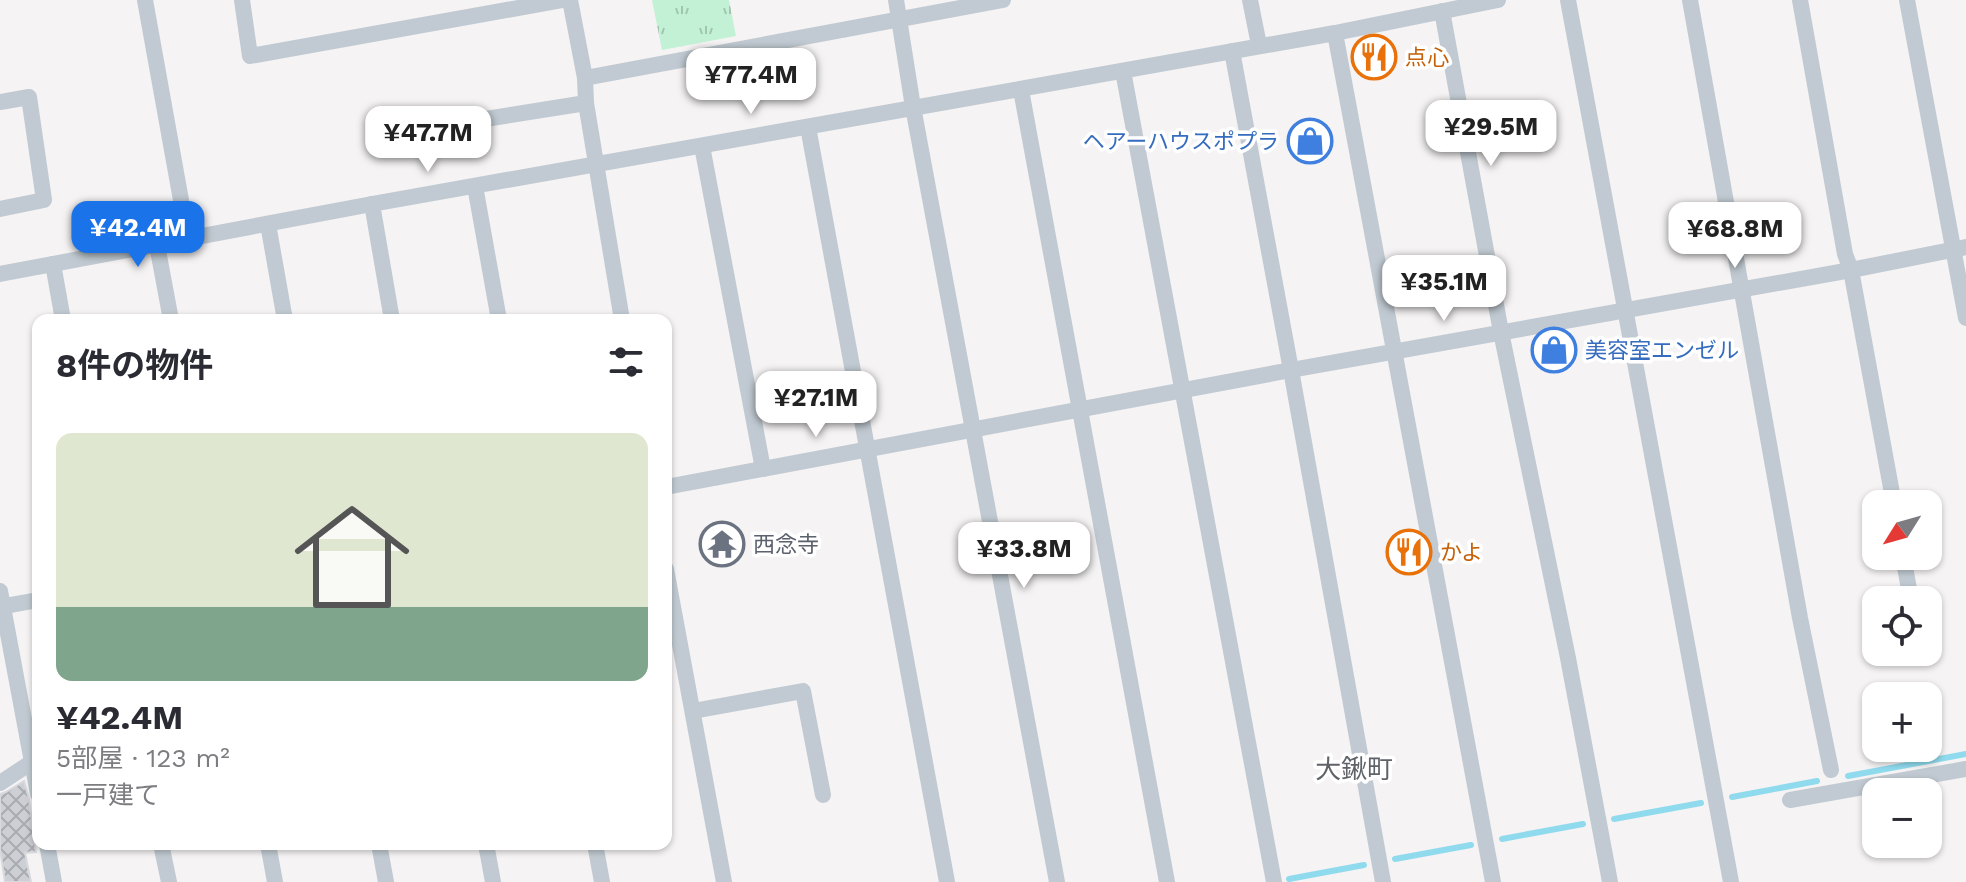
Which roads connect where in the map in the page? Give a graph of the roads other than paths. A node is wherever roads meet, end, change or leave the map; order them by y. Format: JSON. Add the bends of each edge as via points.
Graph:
{"nodes":[{"id":1,"x":145,"y":0,"type":"edge"},
{"id":2,"x":242,"y":0,"type":"edge"},
{"id":3,"x":563,"y":0,"type":"edge"},
{"id":4,"x":570,"y":0,"type":"edge"},
{"id":5,"x":896,"y":0,"type":"edge"},
{"id":6,"x":1003,"y":0,"type":"edge"},
{"id":7,"x":1250,"y":0,"type":"edge"},
{"id":8,"x":1498,"y":0,"type":"edge"},
{"id":9,"x":1568,"y":0,"type":"edge"},
{"id":10,"x":1690,"y":0,"type":"edge"},
{"id":11,"x":1800,"y":0,"type":"edge"},
{"id":12,"x":1907,"y":0,"type":"edge"},
{"id":13,"x":1442,"y":11,"type":"junction"},
{"id":14,"x":900,"y":19,"type":"junction"},
{"id":15,"x":1335,"y":33,"type":"junction"},
{"id":16,"x":1259,"y":45,"type":"junction"},
{"id":17,"x":1232,"y":51,"type":"junction"},
{"id":18,"x":1123,"y":71,"type":"junction"},
{"id":19,"x":585,"y":78,"type":"junction"},
{"id":20,"x":1021,"y":90,"type":"junction"},
{"id":21,"x":0,"y":102,"type":"edge"},
{"id":22,"x":586,"y":103,"type":"junction"},
{"id":23,"x":913,"y":107,"type":"junction"},
{"id":24,"x":435,"y":127,"type":"dead end"},
{"id":25,"x":808,"y":127,"type":"junction"},
{"id":26,"x":702,"y":146,"type":"junction"},
{"id":27,"x":596,"y":165,"type":"junction"},
{"id":28,"x":475,"y":186,"type":"junction"},
{"id":29,"x":372,"y":204,"type":"junction"},
{"id":30,"x":0,"y":209,"type":"edge"},
{"id":31,"x":268,"y":224,"type":"junction"},
{"id":32,"x":188,"y":239,"type":"junction"},
{"id":33,"x":157,"y":245,"type":"junction"},
{"id":34,"x":1960,"y":248,"type":"edge"},
{"id":35,"x":53,"y":264,"type":"junction"},
{"id":36,"x":1851,"y":270,"type":"junction"},
{"id":37,"x":0,"y":274,"type":"edge"},
{"id":38,"x":1741,"y":290,"type":"junction"},
{"id":39,"x":1627,"y":310,"type":"junction"},
{"id":40,"x":62,"y":314,"type":"edge"},
{"id":41,"x":170,"y":314,"type":"edge"},
{"id":42,"x":284,"y":314,"type":"edge"},
{"id":43,"x":391,"y":314,"type":"edge"},
{"id":44,"x":498,"y":314,"type":"edge"},
{"id":45,"x":621,"y":314,"type":"edge"},
{"id":46,"x":1966,"y":318,"type":"edge"},
{"id":47,"x":1501,"y":332,"type":"junction"},
{"id":48,"x":1396,"y":353,"type":"junction"},
{"id":49,"x":1291,"y":370,"type":"junction"},
{"id":50,"x":1184,"y":390,"type":"junction"},
{"id":51,"x":1079,"y":410,"type":"junction"},
{"id":52,"x":974,"y":430,"type":"junction"},
{"id":53,"x":867,"y":449,"type":"junction"},
{"id":54,"x":763,"y":469,"type":"junction"},
{"id":55,"x":672,"y":486,"type":"edge"},
{"id":56,"x":1891,"y":490,"type":"edge"},
{"id":57,"x":32,"y":600,"type":"edge"},
{"id":58,"x":672,"y":601,"type":"edge"},
{"id":59,"x":1,"y":602,"type":"edge"},
{"id":60,"x":693,"y":711,"type":"junction"},
{"id":61,"x":32,"y":762,"type":"joint"},
{"id":62,"x":1966,"y":769,"type":"edge"},
{"id":63,"x":1831,"y":770,"type":"dead end"},
{"id":64,"x":0,"y":783,"type":"edge"},
{"id":65,"x":823,"y":795,"type":"dead end"},
{"id":66,"x":1790,"y":800,"type":"dead end"},
{"id":67,"x":48,"y":850,"type":"edge"},
{"id":68,"x":162,"y":850,"type":"edge"},
{"id":69,"x":269,"y":850,"type":"edge"},
{"id":70,"x":380,"y":850,"type":"edge"},
{"id":71,"x":487,"y":850,"type":"edge"},
{"id":72,"x":596,"y":850,"type":"edge"},
{"id":73,"x":54,"y":882,"type":"edge"},
{"id":74,"x":169,"y":882,"type":"edge"},
{"id":75,"x":275,"y":882,"type":"edge"},
{"id":76,"x":386,"y":882,"type":"edge"},
{"id":77,"x":493,"y":882,"type":"edge"},
{"id":78,"x":602,"y":882,"type":"edge"},
{"id":79,"x":724,"y":882,"type":"edge"},
{"id":80,"x":947,"y":882,"type":"edge"},
{"id":81,"x":1057,"y":882,"type":"edge"},
{"id":82,"x":1167,"y":882,"type":"edge"},
{"id":83,"x":1274,"y":882,"type":"edge"},
{"id":84,"x":1383,"y":882,"type":"edge"},
{"id":85,"x":1493,"y":882,"type":"edge"},
{"id":86,"x":1610,"y":882,"type":"edge"},
{"id":87,"x":1731,"y":882,"type":"edge"}],
"edges":[{"from":1,"to":32,"type":"street"},
{"from":2,"to":3,"type":"street","via":[[250,56]]},
{"from":4,"to":19,"type":"street"},
{"from":5,"to":14,"type":"street"},
{"from":6,"to":14,"type":"street"},
{"from":7,"to":16,"type":"street"},
{"from":8,"to":13,"type":"street"},
{"from":9,"to":39,"type":"street"},
{"from":10,"to":38,"type":"street"},
{"from":11,"to":36,"type":"street"},
{"from":12,"to":34,"type":"street"},
{"from":13,"to":15,"type":"street"},
{"from":13,"to":47,"type":"street"},
{"from":14,"to":19,"type":"street"},
{"from":14,"to":23,"type":"street"},
{"from":15,"to":16,"type":"street"},
{"from":15,"to":48,"type":"street"},
{"from":16,"to":17,"type":"street"},
{"from":17,"to":18,"type":"street"},
{"from":17,"to":49,"type":"street"},
{"from":18,"to":20,"type":"street"},
{"from":18,"to":50,"type":"street"},
{"from":19,"to":22,"type":"street"},
{"from":20,"to":23,"type":"street"},
{"from":20,"to":51,"type":"street"},
{"from":21,"to":30,"type":"street","via":[[29,97],[44,200]]},
{"from":22,"to":24,"type":"street"},
{"from":22,"to":27,"type":"street"},
{"from":23,"to":25,"type":"street"},
{"from":23,"to":52,"type":"street"},
{"from":25,"to":26,"type":"street"},
{"from":25,"to":53,"type":"street"},
{"from":26,"to":27,"type":"street"},
{"from":26,"to":54,"type":"street"},
{"from":27,"to":28,"type":"street"},
{"from":27,"to":45,"type":"street"},
{"from":28,"to":29,"type":"street"},
{"from":28,"to":44,"type":"street"},
{"from":29,"to":31,"type":"street"},
{"from":29,"to":43,"type":"street"},
{"from":31,"to":32,"type":"street"},
{"from":31,"to":42,"type":"street"},
{"from":32,"to":33,"type":"street"},
{"from":33,"to":35,"type":"street"},
{"from":33,"to":41,"type":"street"},
{"from":34,"to":36,"type":"street"},
{"from":34,"to":46,"type":"street"},
{"from":35,"to":37,"type":"street"},
{"from":35,"to":40,"type":"street"},
{"from":36,"to":38,"type":"street"},
{"from":36,"to":56,"type":"street"},
{"from":38,"to":39,"type":"street"},
{"from":38,"to":63,"type":"street"},
{"from":39,"to":47,"type":"street"},
{"from":39,"to":87,"type":"street"},
{"from":47,"to":48,"type":"street"},
{"from":47,"to":86,"type":"street"},
{"from":48,"to":49,"type":"street"},
{"from":48,"to":85,"type":"street"},
{"from":49,"to":50,"type":"street"},
{"from":49,"to":84,"type":"street"},
{"from":50,"to":51,"type":"street"},
{"from":50,"to":83,"type":"street"},
{"from":51,"to":52,"type":"street"},
{"from":51,"to":82,"type":"street"},
{"from":52,"to":53,"type":"street"},
{"from":52,"to":81,"type":"street"},
{"from":53,"to":54,"type":"street"},
{"from":53,"to":80,"type":"street"},
{"from":54,"to":55,"type":"street"},
{"from":57,"to":59,"type":"street"},
{"from":58,"to":60,"type":"street"},
{"from":59,"to":61,"type":"street"},
{"from":60,"to":65,"type":"street","via":[[803,691]]},
{"from":60,"to":79,"type":"street"},
{"from":61,"to":64,"type":"street"},
{"from":62,"to":66,"type":"street"},
{"from":67,"to":73,"type":"street"},
{"from":68,"to":74,"type":"street"},
{"from":69,"to":75,"type":"street"},
{"from":70,"to":76,"type":"street"},
{"from":71,"to":77,"type":"street"},
{"from":72,"to":78,"type":"street"}]}
